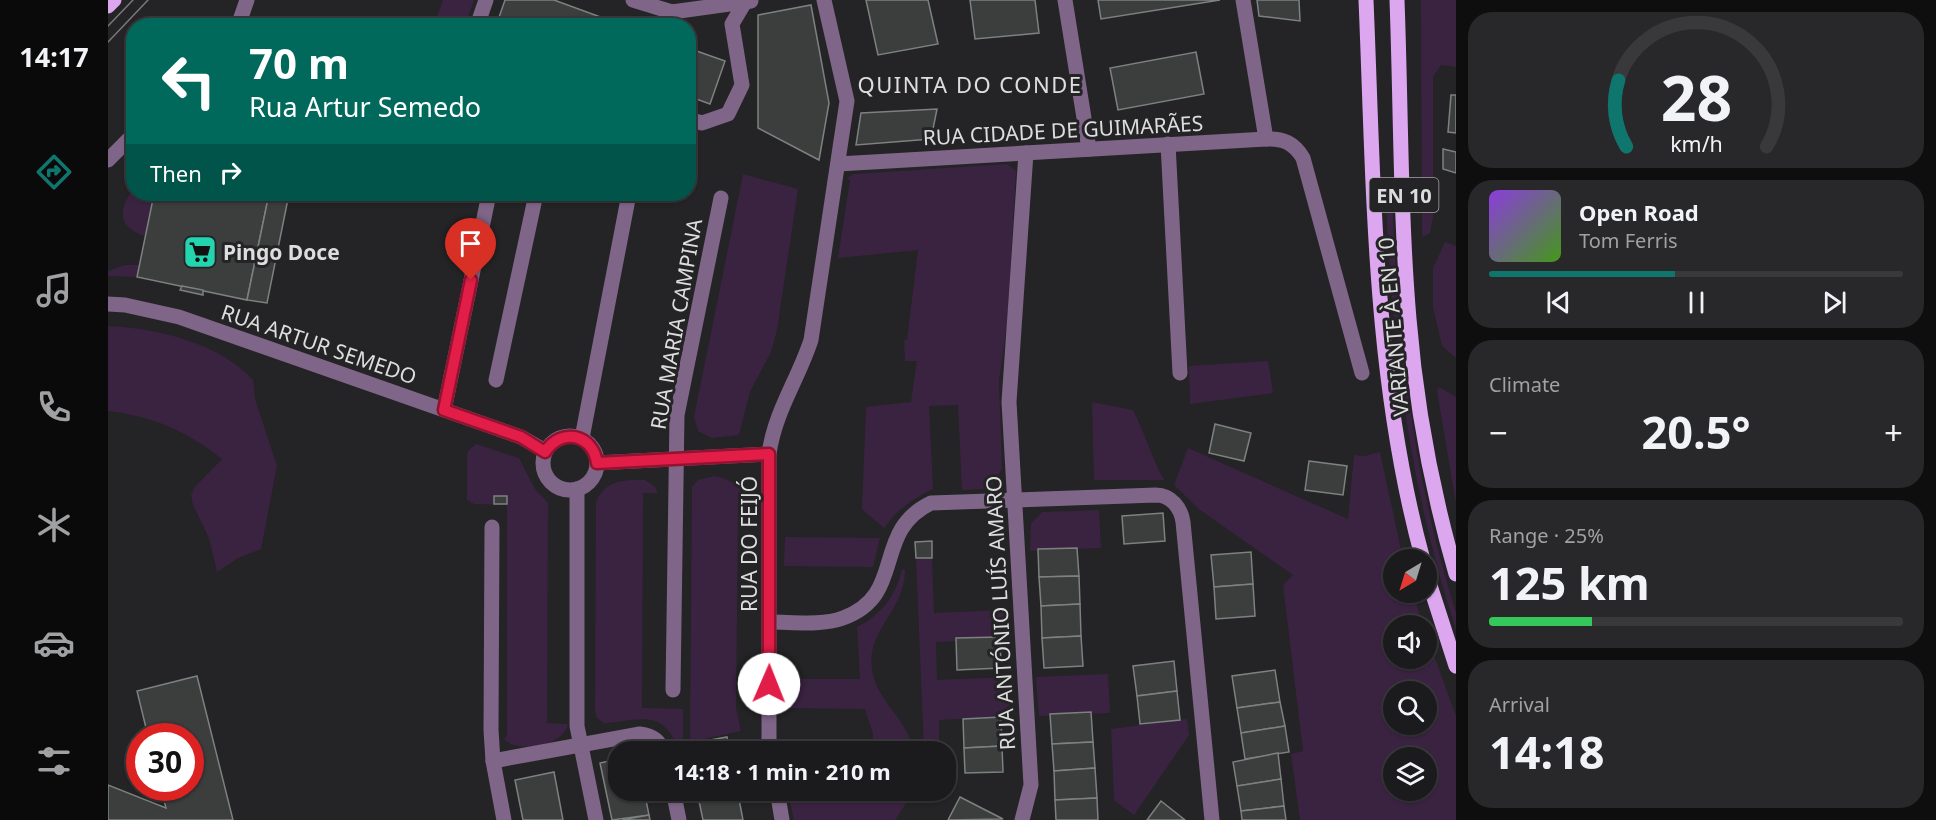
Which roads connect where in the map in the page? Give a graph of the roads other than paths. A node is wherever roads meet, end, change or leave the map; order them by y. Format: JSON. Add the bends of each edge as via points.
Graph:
{"nodes":[{"id":1,"x":114,"y":0,"type":"edge"},
{"id":2,"x":247,"y":0,"type":"edge"},
{"id":3,"x":486,"y":0,"type":"edge"},
{"id":4,"x":633,"y":0,"type":"edge"},
{"id":5,"x":824,"y":0,"type":"edge"},
{"id":6,"x":1065,"y":0,"type":"edge"},
{"id":7,"x":1243,"y":0,"type":"edge"},
{"id":8,"x":1366,"y":0,"type":"edge"},
{"id":9,"x":1397,"y":0,"type":"edge"},
{"id":10,"x":750,"y":1,"type":"edge"},
{"id":11,"x":108,"y":6,"type":"edge"},
{"id":12,"x":241,"y":18,"type":"edge"},
{"id":13,"x":480,"y":18,"type":"edge"},
{"id":14,"x":696,"y":121,"type":"edge"},
{"id":15,"x":1266,"y":139,"type":"junction"},
{"id":16,"x":126,"y":143,"type":"edge"},
{"id":17,"x":1168,"y":144,"type":"junction"},
{"id":18,"x":1089,"y":149,"type":"junction"},
{"id":19,"x":1026,"y":153,"type":"junction"},
{"id":20,"x":108,"y":160,"type":"edge"},
{"id":21,"x":838,"y":164,"type":"junction"},
{"id":22,"x":721,"y":198,"type":"dead end"},
{"id":23,"x":488,"y":201,"type":"edge"},
{"id":24,"x":534,"y":201,"type":"edge"},
{"id":25,"x":628,"y":201,"type":"edge"},
{"id":26,"x":108,"y":304,"type":"edge"},
{"id":27,"x":1362,"y":372,"type":"dead end"},
{"id":28,"x":1180,"y":373,"type":"dead end"},
{"id":29,"x":496,"y":380,"type":"dead end"},
{"id":30,"x":444,"y":410,"type":"junction"},
{"id":31,"x":582,"y":438,"type":"junction"},
{"id":32,"x":545,"y":452,"type":"junction"},
{"id":33,"x":769,"y":454,"type":"junction"},
{"id":34,"x":676,"y":459,"type":"junction"},
{"id":35,"x":597,"y":463,"type":"junction"},
{"id":36,"x":577,"y":489,"type":"junction"},
{"id":37,"x":1013,"y":498,"type":"junction"},
{"id":38,"x":492,"y":527,"type":"dead end"},
{"id":39,"x":1420,"y":549,"type":"edge"},
{"id":40,"x":1456,"y":574,"type":"edge"},
{"id":41,"x":1436,"y":603,"type":"edge"},
{"id":42,"x":770,"y":622,"type":"junction"},
{"id":43,"x":1456,"y":666,"type":"edge"},
{"id":44,"x":673,"y":690,"type":"dead end"},
{"id":45,"x":657,"y":741,"type":"edge"},
{"id":46,"x":769,"y":741,"type":"edge"},
{"id":47,"x":580,"y":746,"type":"junction"},
{"id":48,"x":493,"y":761,"type":"junction"},
{"id":49,"x":675,"y":801,"type":"edge"},
{"id":50,"x":779,"y":801,"type":"edge"},
{"id":51,"x":504,"y":820,"type":"edge"},
{"id":52,"x":596,"y":820,"type":"edge"},
{"id":53,"x":679,"y":820,"type":"edge"},
{"id":54,"x":782,"y":820,"type":"edge"},
{"id":55,"x":1022,"y":820,"type":"edge"},
{"id":56,"x":1212,"y":820,"type":"edge"}],
"edges":[{"from":1,"to":11,"type":"main road"},
{"from":2,"to":12,"type":"street"},
{"from":3,"to":13,"type":"street"},
{"from":4,"to":10,"type":"street","via":[[672,12]]},
{"from":5,"to":21,"type":"street","name":"RUA DO FEIJÓ","via":[[847,101]]},
{"from":6,"to":18,"type":"street"},
{"from":7,"to":15,"type":"street"},
{"from":8,"to":39,"type":"main road","name":"VARIANTE À EN 10","number":"EN 10","via":[[1384,354],[1398,450]]},
{"from":9,"to":40,"type":"main road","name":"VARIANTE À EN 10","number":"EN 10","via":[[1410,327],[1432,476]]},
{"from":10,"to":14,"type":"street","via":[[732,24],[742,85],[728,114],[702,123]]},
{"from":15,"to":17,"type":"street","name":"RUA CIDADE DE GUIMARÃES"},
{"from":15,"to":27,"type":"street","name":"RUA CIDADE DE GUIMARÃES","via":[[1279,138],[1290,143],[1303,158]]},
{"from":16,"to":20,"type":"street"},
{"from":17,"to":18,"type":"street","name":"RUA CIDADE DE GUIMARÃES"},
{"from":17,"to":28,"type":"street"},
{"from":18,"to":19,"type":"street","name":"RUA CIDADE DE GUIMARÃES"},
{"from":19,"to":21,"type":"street","name":"RUA CIDADE DE GUIMARÃES"},
{"from":19,"to":37,"type":"street","name":"RUA ANTÓNIO LUÍS AMARO","via":[[1009,402]]},
{"from":21,"to":33,"type":"street","name":"RUA DO FEIJÓ","via":[[811,340],[773,428]]},
{"from":22,"to":34,"type":"street","name":"RUA MARIA CAMPINA","via":[[677,415]]},
{"from":23,"to":30,"type":"street"},
{"from":24,"to":29,"type":"street"},
{"from":25,"to":31,"type":"street"},
{"from":26,"to":30,"type":"street","name":"RUA ARTUR SEMEDO","via":[[179,317]]},
{"from":30,"to":32,"type":"street","name":"RUA ARTUR SEMEDO","via":[[521,437]]},
{"from":31,"to":32,"type":"street","via":[[563,436]]},
{"from":31,"to":35,"type":"street","via":[[595,451]]},
{"from":32,"to":36,"type":"street","via":[[544,469],[549,480],[559,488]]},
{"from":33,"to":34,"type":"street"},
{"from":33,"to":42,"type":"street","name":"RUA DO FEIJÓ"},
{"from":34,"to":35,"type":"street"},
{"from":34,"to":44,"type":"street","name":"RUA MARIA CAMPINA"},
{"from":35,"to":36,"type":"street","via":[[592,480]]},
{"from":36,"to":47,"type":"street","via":[[576,726]]},
{"from":37,"to":42,"type":"street","via":[[946,501],[919,509],[901,527],[882,585],[866,604],[832,620]]},
{"from":37,"to":55,"type":"street","name":"RUA ANTÓNIO LUÍS AMARO","via":[[1031,785]]},
{"from":37,"to":56,"type":"street","via":[[1161,495],[1180,509]]},
{"from":38,"to":48,"type":"street"},
{"from":41,"to":43,"type":"main road"},
{"from":42,"to":46,"type":"street","name":"RUA DO FEIJÓ"},
{"from":45,"to":47,"type":"street","via":[[640,734]]},
{"from":47,"to":48,"type":"street"},
{"from":47,"to":52,"type":"street"},
{"from":48,"to":51,"type":"street"},
{"from":49,"to":53,"type":"street"},
{"from":50,"to":54,"type":"street"}]}
